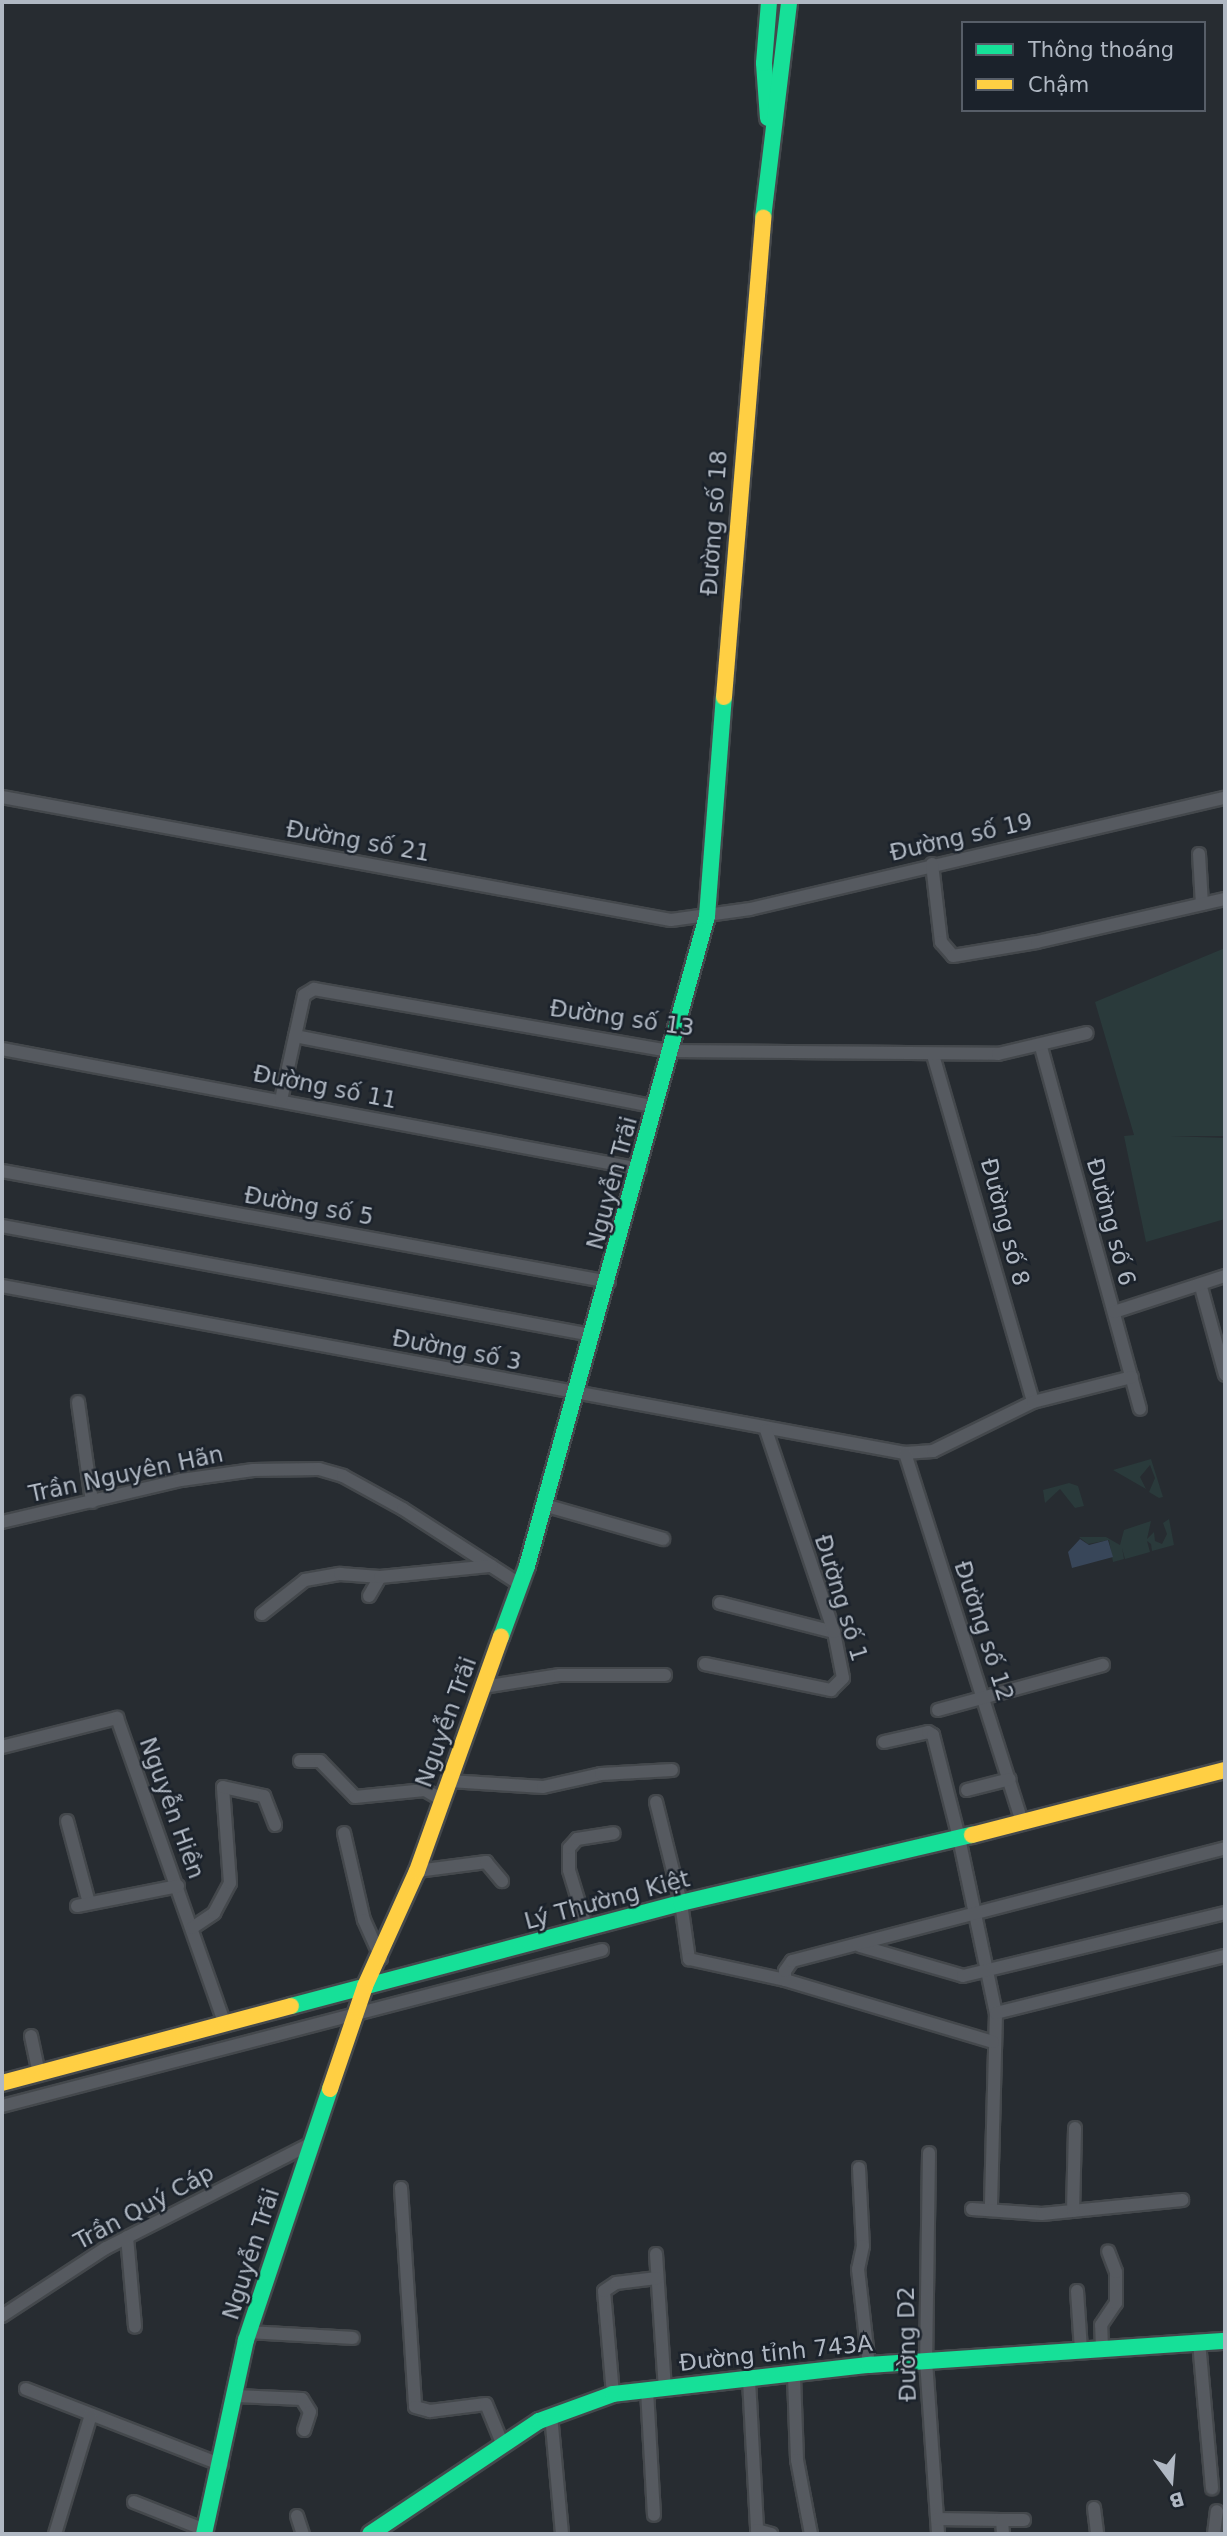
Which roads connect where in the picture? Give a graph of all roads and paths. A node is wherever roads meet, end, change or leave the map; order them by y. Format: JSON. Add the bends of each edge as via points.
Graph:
{"nodes":[{"id":1,"x":769,"y":2,"type":"edge"},
{"id":2,"x":789,"y":2,"type":"edge"},
{"id":3,"x":769,"y":134,"type":"junction"},
{"id":4,"x":1225,"y":798,"type":"edge"},
{"id":5,"x":2,"y":801,"type":"edge"},
{"id":6,"x":1199,"y":854,"type":"dead end"},
{"id":7,"x":932,"y":864,"type":"junction"},
{"id":8,"x":1225,"y":899,"type":"edge"},
{"id":9,"x":1202,"y":904,"type":"junction"},
{"id":10,"x":707,"y":916,"type":"junction"},
{"id":11,"x":1087,"y":1033,"type":"dead end"},
{"id":12,"x":295,"y":1036,"type":"junction"},
{"id":13,"x":1041,"y":1047,"type":"junction"},
{"id":14,"x":2,"y":1049,"type":"edge"},
{"id":15,"x":670,"y":1051,"type":"junction"},
{"id":16,"x":933,"y":1055,"type":"junction"},
{"id":17,"x":281,"y":1100,"type":"junction"},
{"id":18,"x":656,"y":1107,"type":"junction"},
{"id":19,"x":640,"y":1169,"type":"junction"},
{"id":20,"x":2,"y":1171,"type":"edge"},
{"id":21,"x":2,"y":1226,"type":"edge"},
{"id":22,"x":1225,"y":1276,"type":"edge"},
{"id":23,"x":609,"y":1282,"type":"junction"},
{"id":24,"x":2,"y":1286,"type":"edge"},
{"id":25,"x":1201,"y":1287,"type":"junction"},
{"id":26,"x":1114,"y":1312,"type":"junction"},
{"id":27,"x":592,"y":1335,"type":"junction"},
{"id":28,"x":1225,"y":1375,"type":"edge"},
{"id":29,"x":1132,"y":1377,"type":"junction"},
{"id":30,"x":574,"y":1394,"type":"junction"},
{"id":31,"x":78,"y":1402,"type":"dead end"},
{"id":32,"x":1033,"y":1402,"type":"junction"},
{"id":33,"x":1140,"y":1409,"type":"dead end"},
{"id":34,"x":766,"y":1430,"type":"junction"},
{"id":35,"x":905,"y":1453,"type":"junction"},
{"id":36,"x":92,"y":1502,"type":"junction"},
{"id":37,"x":544,"y":1505,"type":"junction"},
{"id":38,"x":2,"y":1522,"type":"edge"},
{"id":39,"x":663,"y":1539,"type":"dead end"},
{"id":40,"x":491,"y":1566,"type":"junction"},
{"id":41,"x":380,"y":1577,"type":"junction"},
{"id":42,"x":521,"y":1585,"type":"junction"},
{"id":43,"x":369,"y":1596,"type":"dead end"},
{"id":44,"x":720,"y":1603,"type":"dead end"},
{"id":45,"x":262,"y":1614,"type":"dead end"},
{"id":46,"x":834,"y":1632,"type":"junction"},
{"id":47,"x":705,"y":1664,"type":"dead end"},
{"id":48,"x":1103,"y":1665,"type":"dead end"},
{"id":49,"x":665,"y":1675,"type":"dead end"},
{"id":50,"x":483,"y":1687,"type":"junction"},
{"id":51,"x":985,"y":1699,"type":"junction"},
{"id":52,"x":938,"y":1710,"type":"dead end"},
{"id":53,"x":884,"y":1742,"type":"dead end"},
{"id":54,"x":2,"y":1747,"type":"edge"},
{"id":55,"x":300,"y":1761,"type":"dead end"},
{"id":56,"x":672,"y":1770,"type":"dead end"},
{"id":57,"x":1225,"y":1770,"type":"edge"},
{"id":58,"x":1010,"y":1779,"type":"junction"},
{"id":59,"x":449,"y":1781,"type":"junction"},
{"id":60,"x":967,"y":1790,"type":"dead end"},
{"id":61,"x":442,"y":1800,"type":"junction"},
{"id":62,"x":656,"y":1802,"type":"dead end"},
{"id":63,"x":67,"y":1821,"type":"dead end"},
{"id":64,"x":1022,"y":1822,"type":"junction"},
{"id":65,"x":275,"y":1825,"type":"dead end"},
{"id":66,"x":344,"y":1833,"type":"dead end"},
{"id":67,"x":614,"y":1833,"type":"dead end"},
{"id":68,"x":959,"y":1838,"type":"junction"},
{"id":69,"x":1225,"y":1848,"type":"edge"},
{"id":70,"x":417,"y":1871,"type":"junction"},
{"id":71,"x":502,"y":1881,"type":"dead end"},
{"id":72,"x":177,"y":1886,"type":"junction"},
{"id":73,"x":681,"y":1903,"type":"junction"},
{"id":74,"x":1225,"y":1913,"type":"edge"},
{"id":75,"x":976,"y":1916,"type":"junction"},
{"id":76,"x":192,"y":1928,"type":"junction"},
{"id":77,"x":587,"y":1929,"type":"junction"},
{"id":78,"x":856,"y":1945,"type":"junction"},
{"id":79,"x":602,"y":1950,"type":"dead end"},
{"id":80,"x":1225,"y":1956,"type":"edge"},
{"id":81,"x":381,"y":1958,"type":"junction"},
{"id":82,"x":985,"y":1974,"type":"junction"},
{"id":83,"x":785,"y":1980,"type":"junction"},
{"id":84,"x":365,"y":1986,"type":"junction"},
{"id":85,"x":996,"y":2013,"type":"junction"},
{"id":86,"x":358,"y":2014,"type":"junction"},
{"id":87,"x":225,"y":2024,"type":"junction"},
{"id":88,"x":31,"y":2036,"type":"dead end"},
{"id":89,"x":993,"y":2042,"type":"junction"},
{"id":90,"x":39,"y":2073,"type":"junction"},
{"id":91,"x":2,"y":2082,"type":"edge"},
{"id":92,"x":2,"y":2106,"type":"edge"},
{"id":93,"x":1075,"y":2128,"type":"dead end"},
{"id":94,"x":312,"y":2143,"type":"junction"},
{"id":95,"x":929,"y":2153,"type":"dead end"},
{"id":96,"x":859,"y":2168,"type":"dead end"},
{"id":97,"x":401,"y":2188,"type":"dead end"},
{"id":98,"x":1182,"y":2200,"type":"dead end"},
{"id":99,"x":972,"y":2209,"type":"dead end"},
{"id":100,"x":991,"y":2209,"type":"junction"},
{"id":101,"x":1073,"y":2211,"type":"junction"},
{"id":102,"x":127,"y":2237,"type":"junction"},
{"id":103,"x":1108,"y":2251,"type":"dead end"},
{"id":104,"x":656,"y":2254,"type":"dead end"},
{"id":105,"x":657,"y":2278,"type":"junction"},
{"id":106,"x":1077,"y":2291,"type":"dead end"},
{"id":107,"x":3,"y":2311,"type":"edge"},
{"id":108,"x":135,"y":2327,"type":"dead end"},
{"id":109,"x":249,"y":2332,"type":"junction"},
{"id":110,"x":353,"y":2338,"type":"dead end"},
{"id":111,"x":1225,"y":2341,"type":"edge"},
{"id":112,"x":1199,"y":2342,"type":"junction"},
{"id":113,"x":1102,"y":2349,"type":"junction"},
{"id":114,"x":1081,"y":2350,"type":"junction"},
{"id":115,"x":926,"y":2361,"type":"junction"},
{"id":116,"x":869,"y":2365,"type":"junction"},
{"id":117,"x":794,"y":2377,"type":"junction"},
{"id":118,"x":749,"y":2380,"type":"junction"},
{"id":119,"x":665,"y":2388,"type":"junction"},
{"id":120,"x":26,"y":2389,"type":"dead end"},
{"id":121,"x":646,"y":2390,"type":"junction"},
{"id":122,"x":613,"y":2393,"type":"junction"},
{"id":123,"x":236,"y":2396,"type":"junction"},
{"id":124,"x":90,"y":2415,"type":"junction"},
{"id":125,"x":551,"y":2415,"type":"junction"},
{"id":126,"x":304,"y":2430,"type":"dead end"},
{"id":127,"x":502,"y":2443,"type":"junction"},
{"id":128,"x":222,"y":2465,"type":"junction"},
{"id":129,"x":1212,"y":2488,"type":"dead end"},
{"id":130,"x":134,"y":2502,"type":"dead end"},
{"id":131,"x":1094,"y":2508,"type":"dead end"},
{"id":132,"x":1217,"y":2511,"type":"dead end"},
{"id":133,"x":654,"y":2515,"type":"dead end"},
{"id":134,"x":297,"y":2516,"type":"dead end"},
{"id":135,"x":937,"y":2519,"type":"junction"},
{"id":136,"x":1002,"y":2520,"type":"junction"},
{"id":137,"x":1024,"y":2520,"type":"dead end"},
{"id":138,"x":205,"y":2532,"type":"edge"},
{"id":139,"x":757,"y":2532,"type":"edge"},
{"id":140,"x":55,"y":2534,"type":"edge"},
{"id":141,"x":303,"y":2534,"type":"edge"},
{"id":142,"x":370,"y":2534,"type":"edge"},
{"id":143,"x":562,"y":2534,"type":"edge"},
{"id":144,"x":771,"y":2534,"type":"edge"},
{"id":145,"x":811,"y":2534,"type":"edge"},
{"id":146,"x":939,"y":2534,"type":"edge"},
{"id":147,"x":1003,"y":2534,"type":"edge"},
{"id":148,"x":1097,"y":2534,"type":"edge"},
{"id":149,"x":1214,"y":2534,"type":"edge"}],
"edges":[{"from":1,"to":3,"type":"street","name":"Đường số 18","via":[[764,63]]},
{"from":2,"to":3,"type":"street","name":"Đường số 18","via":[[783,75]]},
{"from":3,"to":10,"type":"street","name":"Đường số 18"},
{"from":4,"to":7,"type":"street","name":"Đường số 19"},
{"from":5,"to":10,"type":"street","name":"Đường số 21","via":[[671,920]]},
{"from":6,"to":9,"type":"street"},
{"from":7,"to":9,"type":"street","via":[[940,942],[953,956]]},
{"from":7,"to":10,"type":"street","name":"Đường số 19"},
{"from":8,"to":9,"type":"street"},
{"from":10,"to":15,"type":"street","name":"Nguyễn Trãi"},
{"from":11,"to":13,"type":"street","name":"Đường số 13"},
{"from":12,"to":15,"type":"street","name":"Đường số 13","via":[[304,995],[308,990],[325,989]]},
{"from":12,"to":17,"type":"street","name":"Đường số 13"},
{"from":12,"to":18,"type":"street"},
{"from":13,"to":16,"type":"street","name":"Đường số 13","via":[[998,1054]]},
{"from":13,"to":26,"type":"street","name":"Đường số 6"},
{"from":14,"to":17,"type":"street","name":"Đường số 11"},
{"from":15,"to":16,"type":"street","name":"Đường số 13"},
{"from":15,"to":18,"type":"street","name":"Nguyễn Trãi"},
{"from":16,"to":32,"type":"street","name":"Đường số 8"},
{"from":17,"to":19,"type":"street","name":"Đường số 11"},
{"from":18,"to":19,"type":"street","name":"Nguyễn Trãi"},
{"from":19,"to":23,"type":"street","name":"Nguyễn Trãi"},
{"from":20,"to":23,"type":"street","name":"Đường số 5"},
{"from":21,"to":27,"type":"street"},
{"from":22,"to":25,"type":"street"},
{"from":23,"to":27,"type":"street","name":"Nguyễn Trãi"},
{"from":24,"to":30,"type":"street","name":"Đường số 3"},
{"from":25,"to":26,"type":"street"},
{"from":25,"to":28,"type":"street"},
{"from":26,"to":29,"type":"street","name":"Đường số 6"},
{"from":27,"to":30,"type":"street","name":"Nguyễn Trãi"},
{"from":29,"to":32,"type":"street","name":"Đường số 3"},
{"from":29,"to":33,"type":"street","name":"Đường số 6"},
{"from":30,"to":34,"type":"street","name":"Đường số 3"},
{"from":30,"to":37,"type":"street","name":"Nguyễn Trãi"},
{"from":31,"to":36,"type":"street"},
{"from":32,"to":35,"type":"street","name":"Đường số 3","via":[[933,1451]]},
{"from":34,"to":35,"type":"street","name":"Đường số 3"},
{"from":34,"to":46,"type":"street","name":"Đường số 1"},
{"from":35,"to":51,"type":"street","name":"Đường số 12"},
{"from":36,"to":38,"type":"street","name":"Trần Nguyên Hãn"},
{"from":36,"to":40,"type":"street","name":"Trần Nguyên Hãn","via":[[181,1480],[253,1470],[319,1469],[343,1476],[403,1509]]},
{"from":37,"to":39,"type":"street"},
{"from":37,"to":42,"type":"street","name":"Nguyễn Trãi"},
{"from":40,"to":41,"type":"street"},
{"from":40,"to":42,"type":"street","name":"Trần Nguyên Hãn"},
{"from":41,"to":43,"type":"street"},
{"from":41,"to":45,"type":"street","via":[[352,1573],[305,1580]]},
{"from":42,"to":50,"type":"street","name":"Nguyễn Trãi"},
{"from":44,"to":46,"type":"street"},
{"from":46,"to":47,"type":"street","name":"Đường số 1","via":[[844,1674],[835,1690]]},
{"from":48,"to":51,"type":"street"},
{"from":49,"to":50,"type":"street","via":[[560,1675]]},
{"from":50,"to":59,"type":"street","name":"Nguyễn Trãi"},
{"from":51,"to":52,"type":"street"},
{"from":51,"to":58,"type":"street","name":"Đường số 12"},
{"from":53,"to":68,"type":"street","via":[[932,1733]]},
{"from":54,"to":72,"type":"street","name":"Nguyễn Hiền","via":[[117,1718]]},
{"from":55,"to":61,"type":"street","via":[[320,1761],[355,1797],[425,1790]]},
{"from":56,"to":59,"type":"street","via":[[601,1774],[543,1787]]},
{"from":57,"to":64,"type":"street","name":"Lý Thường Kiệt"},
{"from":58,"to":60,"type":"street"},
{"from":58,"to":64,"type":"street","name":"Đường số 12"},
{"from":59,"to":61,"type":"street","name":"Nguyễn Trãi"},
{"from":61,"to":70,"type":"street","name":"Nguyễn Trãi"},
{"from":62,"to":73,"type":"street"},
{"from":63,"to":72,"type":"street","via":[[83,1905]]},
{"from":64,"to":68,"type":"street","name":"Lý Thường Kiệt"},
{"from":65,"to":76,"type":"street","via":[[264,1796],[223,1787],[230,1883],[214,1913]]},
{"from":66,"to":81,"type":"street","via":[[364,1920]]},
{"from":67,"to":77,"type":"street","via":[[577,1839],[569,1848],[569,1870]]},
{"from":68,"to":73,"type":"street","name":"Lý Thường Kiệt"},
{"from":68,"to":75,"type":"street"},
{"from":69,"to":75,"type":"street"},
{"from":70,"to":71,"type":"street","via":[[486,1862]]},
{"from":70,"to":81,"type":"street","name":"Nguyễn Trãi"},
{"from":72,"to":76,"type":"street","name":"Nguyễn Hiền"},
{"from":73,"to":77,"type":"street","name":"Lý Thường Kiệt"},
{"from":73,"to":83,"type":"street","via":[[688,1959]]},
{"from":74,"to":82,"type":"street"},
{"from":75,"to":78,"type":"street"},
{"from":75,"to":82,"type":"street"},
{"from":76,"to":87,"type":"street","name":"Nguyễn Hiền"},
{"from":77,"to":84,"type":"street","name":"Lý Thường Kiệt"},
{"from":78,"to":82,"type":"street","via":[[963,1976]]},
{"from":78,"to":83,"type":"street","via":[[788,1962]]},
{"from":79,"to":86,"type":"street"},
{"from":80,"to":85,"type":"street"},
{"from":81,"to":84,"type":"street","name":"Nguyễn Trãi"},
{"from":82,"to":85,"type":"street"},
{"from":83,"to":89,"type":"street"},
{"from":84,"to":86,"type":"street","name":"Nguyễn Trãi"},
{"from":84,"to":87,"type":"street","name":"Lý Thường Kiệt"},
{"from":85,"to":89,"type":"street"},
{"from":86,"to":92,"type":"street"},
{"from":86,"to":94,"type":"street","name":"Nguyễn Trãi"},
{"from":87,"to":90,"type":"street","name":"Lý Thường Kiệt"},
{"from":88,"to":90,"type":"street"},
{"from":89,"to":100,"type":"street"},
{"from":90,"to":91,"type":"street","name":"Lý Thường Kiệt"},
{"from":93,"to":101,"type":"street"},
{"from":94,"to":102,"type":"street","name":"Trần Quý Cáp"},
{"from":94,"to":109,"type":"street","name":"Nguyễn Trãi"},
{"from":95,"to":115,"type":"street","name":"Đường D2"},
{"from":96,"to":116,"type":"street","via":[[863,2245],[858,2269]]},
{"from":97,"to":127,"type":"street","via":[[415,2407],[430,2411],[486,2404]]},
{"from":98,"to":101,"type":"street"},
{"from":99,"to":100,"type":"street"},
{"from":100,"to":101,"type":"street"},
{"from":102,"to":107,"type":"street","name":"Trần Quý Cáp"},
{"from":102,"to":108,"type":"street"},
{"from":103,"to":113,"type":"street","via":[[1116,2272],[1116,2303],[1101,2325]]},
{"from":104,"to":105,"type":"street"},
{"from":105,"to":119,"type":"street"},
{"from":105,"to":122,"type":"street","via":[[616,2283],[604,2291]]},
{"from":106,"to":114,"type":"street"},
{"from":109,"to":110,"type":"street"},
{"from":109,"to":123,"type":"street","name":"Nguyễn Trãi"},
{"from":111,"to":112,"type":"street","name":"Đường tỉnh 743A"},
{"from":112,"to":113,"type":"street","name":"Đường tỉnh 743A"},
{"from":112,"to":129,"type":"street"},
{"from":113,"to":114,"type":"street","name":"Đường tỉnh 743A"},
{"from":114,"to":115,"type":"street","name":"Đường tỉnh 743A"},
{"from":115,"to":116,"type":"street","name":"Đường tỉnh 743A"},
{"from":115,"to":135,"type":"street","name":"Đường D2"},
{"from":116,"to":117,"type":"street","name":"Đường tỉnh 743A"},
{"from":117,"to":118,"type":"street","name":"Đường tỉnh 743A"},
{"from":117,"to":145,"type":"street","via":[[797,2460]]},
{"from":118,"to":119,"type":"street","name":"Đường tỉnh 743A"},
{"from":118,"to":139,"type":"street"},
{"from":119,"to":121,"type":"street","name":"Đường tỉnh 743A"},
{"from":120,"to":124,"type":"street"},
{"from":121,"to":122,"type":"street","name":"Đường tỉnh 743A"},
{"from":121,"to":133,"type":"street"},
{"from":122,"to":125,"type":"street","name":"Đường tỉnh 743A"},
{"from":123,"to":126,"type":"street","via":[[302,2399],[310,2412]]},
{"from":123,"to":128,"type":"street","name":"Nguyễn Trãi"},
{"from":124,"to":128,"type":"street"},
{"from":124,"to":140,"type":"street"},
{"from":125,"to":127,"type":"street","name":"Đường tỉnh 743A"},
{"from":125,"to":143,"type":"street"},
{"from":127,"to":142,"type":"street","name":"Đường tỉnh 743A"},
{"from":128,"to":138,"type":"street","name":"Nguyễn Trãi"},
{"from":130,"to":138,"type":"street"},
{"from":131,"to":148,"type":"street"},
{"from":132,"to":149,"type":"street"},
{"from":134,"to":141,"type":"street"},
{"from":135,"to":136,"type":"street"},
{"from":135,"to":146,"type":"street","name":"Đường D2"},
{"from":136,"to":137,"type":"street"},
{"from":136,"to":147,"type":"street"},
{"from":139,"to":144,"type":"street"}]}
